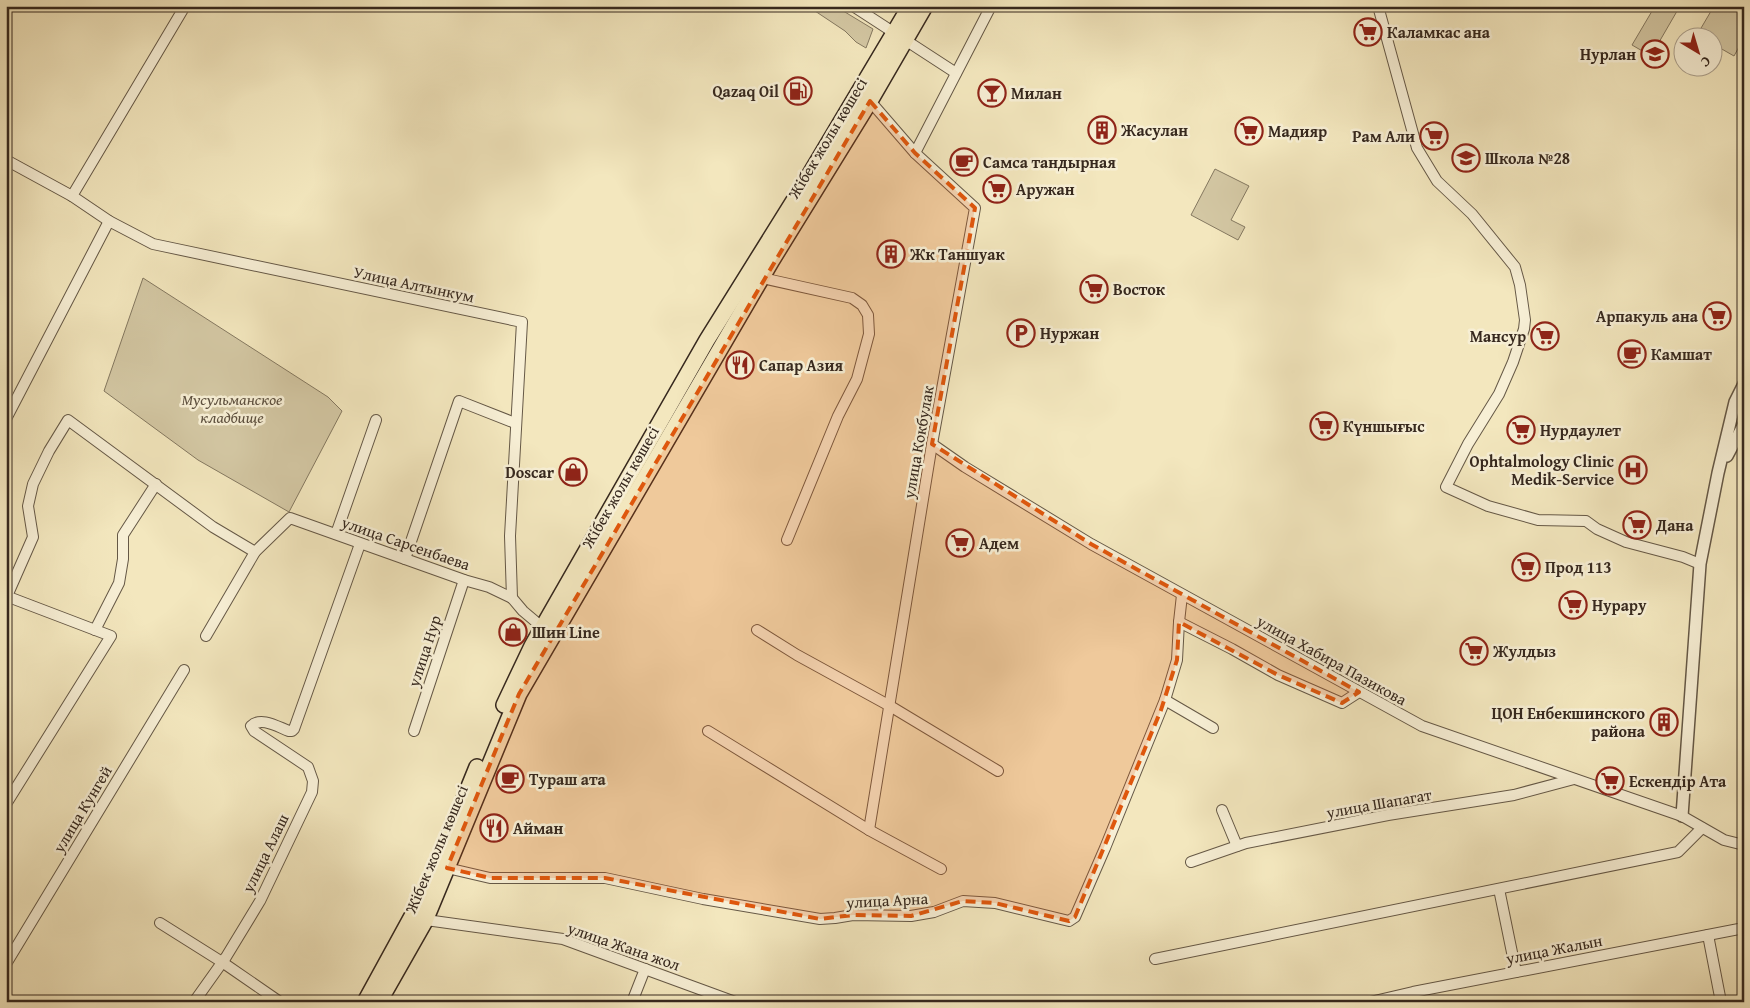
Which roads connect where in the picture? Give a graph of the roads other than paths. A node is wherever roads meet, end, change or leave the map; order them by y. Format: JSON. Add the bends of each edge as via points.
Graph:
{"nodes":[{"id":1,"x":185,"y":6,"type":"edge"},
{"id":2,"x":853,"y":6,"type":"edge"},
{"id":3,"x":910,"y":6,"type":"edge"},
{"id":4,"x":924,"y":6,"type":"edge"},
{"id":5,"x":991,"y":6,"type":"edge"},
{"id":6,"x":1378,"y":6,"type":"edge"},
{"id":7,"x":900,"y":35,"type":"junction"},
{"id":8,"x":956,"y":73,"type":"junction"},
{"id":9,"x":870,"y":101,"type":"junction"},
{"id":10,"x":915,"y":153,"type":"junction"},
{"id":11,"x":8,"y":165,"type":"edge"},
{"id":12,"x":72,"y":196,"type":"junction"},
{"id":13,"x":109,"y":221,"type":"junction"},
{"id":14,"x":762,"y":278,"type":"junction"},
{"id":15,"x":1744,"y":384,"type":"edge"},
{"id":16,"x":6,"y":419,"type":"edge"},
{"id":17,"x":376,"y":420,"type":"dead end"},
{"id":18,"x":515,"y":423,"type":"junction"},
{"id":19,"x":1744,"y":424,"type":"edge"},
{"id":20,"x":932,"y":444,"type":"junction"},
{"id":21,"x":1718,"y":473,"type":"junction"},
{"id":22,"x":156,"y":484,"type":"junction"},
{"id":23,"x":336,"y":534,"type":"junction"},
{"id":24,"x":787,"y":540,"type":"dead end"},
{"id":25,"x":360,"y":544,"type":"junction"},
{"id":26,"x":255,"y":552,"type":"junction"},
{"id":27,"x":405,"y":559,"type":"junction"},
{"id":28,"x":1700,"y":564,"type":"junction"},
{"id":29,"x":464,"y":580,"type":"junction"},
{"id":30,"x":1182,"y":595,"type":"junction"},
{"id":31,"x":6,"y":596,"type":"edge"},
{"id":32,"x":512,"y":598,"type":"junction"},
{"id":33,"x":1179,"y":622,"type":"junction"},
{"id":34,"x":542,"y":627,"type":"junction"},
{"id":35,"x":95,"y":630,"type":"junction"},
{"id":36,"x":757,"y":630,"type":"dead end"},
{"id":37,"x":206,"y":636,"type":"dead end"},
{"id":38,"x":184,"y":670,"type":"dead end"},
{"id":39,"x":1359,"y":692,"type":"junction"},
{"id":40,"x":1164,"y":700,"type":"junction"},
{"id":41,"x":890,"y":706,"type":"junction"},
{"id":42,"x":1213,"y":728,"type":"dead end"},
{"id":43,"x":414,"y":731,"type":"dead end"},
{"id":44,"x":708,"y":731,"type":"dead end"},
{"id":45,"x":998,"y":771,"type":"dead end"},
{"id":46,"x":1574,"y":779,"type":"junction"},
{"id":47,"x":6,"y":804,"type":"edge"},
{"id":48,"x":1222,"y":810,"type":"dead end"},
{"id":49,"x":1682,"y":816,"type":"junction"},
{"id":50,"x":1702,"y":828,"type":"junction"},
{"id":51,"x":868,"y":830,"type":"junction"},
{"id":52,"x":1744,"y":845,"type":"edge"},
{"id":53,"x":1236,"y":846,"type":"junction"},
{"id":54,"x":1191,"y":862,"type":"dead end"},
{"id":55,"x":447,"y":868,"type":"junction"},
{"id":56,"x":941,"y":869,"type":"dead end"},
{"id":57,"x":1499,"y":889,"type":"junction"},
{"id":58,"x":418,"y":919,"type":"junction"},
{"id":59,"x":160,"y":923,"type":"dead end"},
{"id":60,"x":1744,"y":928,"type":"edge"},
{"id":61,"x":1708,"y":935,"type":"junction"},
{"id":62,"x":1155,"y":959,"type":"dead end"},
{"id":63,"x":222,"y":962,"type":"junction"},
{"id":64,"x":6,"y":964,"type":"edge"},
{"id":65,"x":646,"y":969,"type":"junction"},
{"id":66,"x":1516,"y":972,"type":"junction"},
{"id":67,"x":1414,"y":997,"type":"edge"},
{"id":68,"x":194,"y":1002,"type":"edge"},
{"id":69,"x":280,"y":1002,"type":"edge"},
{"id":70,"x":365,"y":1002,"type":"edge"},
{"id":71,"x":379,"y":1002,"type":"edge"},
{"id":72,"x":632,"y":1002,"type":"edge"},
{"id":73,"x":735,"y":1002,"type":"edge"},
{"id":74,"x":1370,"y":1002,"type":"edge"},
{"id":75,"x":1721,"y":1002,"type":"edge"}],
"edges":[{"from":1,"to":12,"type":"street"},
{"from":2,"to":7,"type":"street"},
{"from":3,"to":7,"type":"main road","name":"Жібек жолы көшесі"},
{"from":4,"to":7,"type":"main road","name":"Жібек жолы көшесі"},
{"from":5,"to":8,"type":"street"},
{"from":6,"to":28,"type":"street","via":[[1417,148],[1438,181],[1472,214],[1514,266],[1525,320],[1500,394],[1468,444],[1446,488],[1488,506],[1538,520],[1586,521],[1626,542]]},
{"from":7,"to":8,"type":"street"},
{"from":7,"to":9,"type":"main road","name":"Жібек жолы көшесі"},
{"from":7,"to":34,"type":"main road","name":"Жібек жолы көшесі","via":[[707,340]]},
{"from":8,"to":10,"type":"street"},
{"from":9,"to":10,"type":"street","name":"улица Кокбулак"},
{"from":9,"to":14,"type":"main road","name":"Жібек жолы көшесі"},
{"from":10,"to":20,"type":"street","name":"улица Кокбулак","via":[[975,208]]},
{"from":11,"to":12,"type":"street","name":"Улица Алтынкум"},
{"from":12,"to":13,"type":"street","name":"Улица Алтынкум"},
{"from":13,"to":16,"type":"street"},
{"from":13,"to":18,"type":"street","name":"Улица Алтынкум","via":[[153,244],[522,322]]},
{"from":14,"to":24,"type":"street","via":[[852,298],[868,315],[869,334],[857,379],[838,416]]},
{"from":14,"to":55,"type":"main road","name":"Жібек жолы көшесі","via":[[519,694]]},
{"from":15,"to":21,"type":"street","via":[[1736,402]]},
{"from":17,"to":23,"type":"street"},
{"from":18,"to":27,"type":"street","via":[[459,401]]},
{"from":18,"to":32,"type":"street","name":"Улица Алтынкум","via":[[510,536]]},
{"from":19,"to":21,"type":"street"},
{"from":20,"to":30,"type":"street","name":"улица Хабира Пазикова","via":[[1082,538]]},
{"from":20,"to":41,"type":"street","name":"улица Кокбулак"},
{"from":21,"to":28,"type":"street"},
{"from":22,"to":26,"type":"street","via":[[213,527]]},
{"from":22,"to":31,"type":"street","via":[[68,420],[48,451],[33,484],[28,506],[33,537]]},
{"from":22,"to":35,"type":"street","via":[[123,535],[119,583]]},
{"from":23,"to":25,"type":"street","name":"улица Сарсенбаева"},
{"from":23,"to":26,"type":"street","name":"улица Сарсенбаева","via":[[290,518]]},
{"from":25,"to":27,"type":"street","name":"улица Сарсенбаева"},
{"from":25,"to":63,"type":"street","name":"улица Алаш","via":[[292,732],[261,721],[251,726],[308,766],[313,781],[312,792],[260,901]]},
{"from":26,"to":37,"type":"street"},
{"from":27,"to":29,"type":"street","name":"улица Сарсенбаева"},
{"from":28,"to":49,"type":"street"},
{"from":29,"to":32,"type":"street","name":"улица Сарсенбаева"},
{"from":29,"to":43,"type":"street","name":"улица Нур"},
{"from":30,"to":33,"type":"street","name":"улица Арна"},
{"from":30,"to":39,"type":"street","name":"улица Хабира Пазикова"},
{"from":31,"to":35,"type":"street"},
{"from":32,"to":34,"type":"street"},
{"from":33,"to":39,"type":"street","via":[[1278,675],[1342,702]]},
{"from":33,"to":40,"type":"street","name":"улица Арна","via":[[1177,660]]},
{"from":34,"to":58,"type":"main road","name":"Жібек жолы көшесі","via":[[512,685],[429,884]]},
{"from":35,"to":47,"type":"street","via":[[111,636]]},
{"from":36,"to":41,"type":"street"},
{"from":38,"to":64,"type":"street","name":"улица Кунгей"},
{"from":39,"to":46,"type":"street","name":"улица Хабира Пазикова","via":[[1422,726]]},
{"from":40,"to":42,"type":"street"},
{"from":40,"to":55,"type":"street","name":"улица Арна","via":[[1079,908],[1069,921],[995,903],[963,901],[934,912],[911,916],[853,914],[820,919],[703,900],[605,878],[490,878]]},
{"from":41,"to":45,"type":"street"},
{"from":41,"to":51,"type":"street","name":"улица Кокбулак"},
{"from":44,"to":51,"type":"street"},
{"from":46,"to":49,"type":"street","name":"улица Хабира Пазикова"},
{"from":46,"to":53,"type":"street","name":"улица Шапагат","via":[[1514,795],[1388,815]]},
{"from":48,"to":53,"type":"street"},
{"from":49,"to":50,"type":"street","name":"улица Хабира Пазикова"},
{"from":50,"to":52,"type":"street","name":"улица Хабира Пазикова","via":[[1724,840]]},
{"from":50,"to":57,"type":"street","via":[[1678,852]]},
{"from":51,"to":56,"type":"street"},
{"from":53,"to":54,"type":"street","name":"улица Шапагат"},
{"from":55,"to":58,"type":"main road","name":"Жібек жолы көшесі"},
{"from":57,"to":62,"type":"street"},
{"from":57,"to":66,"type":"street"},
{"from":58,"to":65,"type":"street","name":"улица Жана жол","via":[[563,939]]},
{"from":58,"to":70,"type":"main road","name":"Жібек жолы көшесі"},
{"from":58,"to":71,"type":"main road","name":"Жібек жолы көшесі"},
{"from":59,"to":63,"type":"street"},
{"from":60,"to":61,"type":"street","name":"улица Жалын"},
{"from":61,"to":66,"type":"street","name":"улица Жалын"},
{"from":61,"to":75,"type":"street"},
{"from":63,"to":68,"type":"street","name":"улица Алаш"},
{"from":63,"to":69,"type":"street"},
{"from":65,"to":72,"type":"street"},
{"from":65,"to":73,"type":"street","name":"улица Жана жол"},
{"from":66,"to":67,"type":"street","name":"улица Жалын"},
{"from":67,"to":74,"type":"street","name":"улица Жалын"}]}
